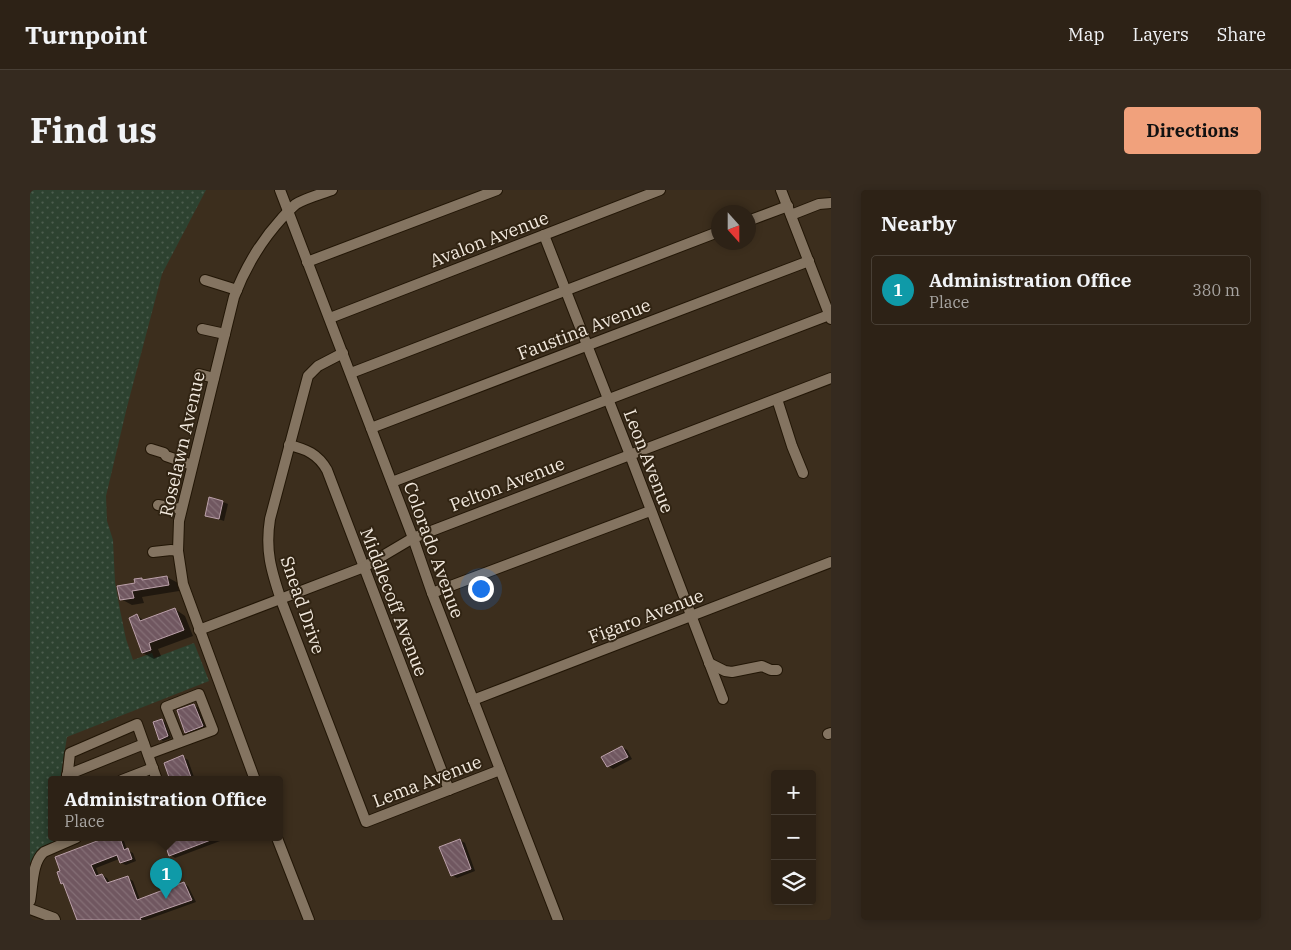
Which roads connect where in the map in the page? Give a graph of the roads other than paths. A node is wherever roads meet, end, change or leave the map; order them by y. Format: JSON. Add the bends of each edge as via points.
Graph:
{"nodes":[{"id":1,"x":280,"y":190,"type":"edge"},
{"id":2,"x":332,"y":190,"type":"edge"},
{"id":3,"x":497,"y":190,"type":"edge"},
{"id":4,"x":660,"y":190,"type":"edge"},
{"id":5,"x":781,"y":190,"type":"edge"},
{"id":6,"x":831,"y":204,"type":"edge"},
{"id":7,"x":790,"y":210,"type":"junction"},
{"id":8,"x":289,"y":211,"type":"junction"},
{"id":9,"x":756,"y":219,"type":"edge"},
{"id":10,"x":544,"y":235,"type":"junction"},
{"id":11,"x":711,"y":235,"type":"edge"},
{"id":12,"x":809,"y":261,"type":"junction"},
{"id":13,"x":307,"y":262,"type":"junction"},
{"id":14,"x":205,"y":280,"type":"dead end"},
{"id":15,"x":237,"y":290,"type":"junction"},
{"id":16,"x":566,"y":291,"type":"junction"},
{"id":17,"x":830,"y":317,"type":"edge"},
{"id":18,"x":330,"y":318,"type":"junction"},
{"id":19,"x":202,"y":328,"type":"dead end"},
{"id":20,"x":225,"y":334,"type":"junction"},
{"id":21,"x":587,"y":346,"type":"junction"},
{"id":22,"x":343,"y":353,"type":"junction"},
{"id":23,"x":351,"y":373,"type":"junction"},
{"id":24,"x":199,"y":374,"type":"dead end"},
{"id":25,"x":214,"y":378,"type":"junction"},
{"id":26,"x":831,"y":378,"type":"edge"},
{"id":27,"x":777,"y":399,"type":"junction"},
{"id":28,"x":608,"y":400,"type":"junction"},
{"id":29,"x":371,"y":428,"type":"junction"},
{"id":30,"x":289,"y":445,"type":"junction"},
{"id":31,"x":151,"y":449,"type":"dead end"},
{"id":32,"x":630,"y":454,"type":"junction"},
{"id":33,"x":192,"y":465,"type":"junction"},
{"id":34,"x":803,"y":473,"type":"dead end"},
{"id":35,"x":392,"y":482,"type":"junction"},
{"id":36,"x":158,"y":505,"type":"dead end"},
{"id":37,"x":181,"y":509,"type":"junction"},
{"id":38,"x":650,"y":511,"type":"junction"},
{"id":39,"x":412,"y":538,"type":"junction"},
{"id":40,"x":178,"y":551,"type":"junction"},
{"id":41,"x":153,"y":552,"type":"dead end"},
{"id":42,"x":831,"y":562,"type":"edge"},
{"id":43,"x":364,"y":567,"type":"junction"},
{"id":44,"x":432,"y":592,"type":"junction"},
{"id":45,"x":281,"y":600,"type":"junction"},
{"id":46,"x":691,"y":616,"type":"junction"},
{"id":47,"x":200,"y":630,"type":"junction"},
{"id":48,"x":709,"y":663,"type":"junction"},
{"id":49,"x":777,"y":670,"type":"dead end"},
{"id":50,"x":723,"y":699,"type":"dead end"},
{"id":51,"x":473,"y":700,"type":"junction"},
{"id":52,"x":180,"y":742,"type":"junction"},
{"id":53,"x":144,"y":744,"type":"junction"},
{"id":54,"x":148,"y":754,"type":"junction"},
{"id":55,"x":153,"y":768,"type":"junction"},
{"id":56,"x":500,"y":770,"type":"junction"},
{"id":57,"x":67,"y":776,"type":"edge"},
{"id":58,"x":72,"y":776,"type":"edge"},
{"id":59,"x":132,"y":776,"type":"edge"},
{"id":60,"x":156,"y":776,"type":"edge"},
{"id":61,"x":254,"y":776,"type":"edge"},
{"id":62,"x":448,"y":790,"type":"junction"},
{"id":63,"x":366,"y":822,"type":"joint"},
{"id":64,"x":69,"y":841,"type":"edge"},
{"id":65,"x":279,"y":841,"type":"edge"},
{"id":66,"x":30,"y":901,"type":"edge"},
{"id":67,"x":30,"y":909,"type":"edge"},
{"id":68,"x":56,"y":920,"type":"edge"},
{"id":69,"x":309,"y":920,"type":"edge"},
{"id":70,"x":558,"y":920,"type":"edge"}],
"edges":[{"from":1,"to":8,"type":"street","name":"Colorado Avenue"},
{"from":2,"to":8,"type":"street","name":"Roselawn Avenue","via":[[296,204]]},
{"from":3,"to":13,"type":"street"},
{"from":4,"to":10,"type":"street","name":"Avalon Avenue"},
{"from":5,"to":7,"type":"street"},
{"from":6,"to":7,"type":"street"},
{"from":7,"to":9,"type":"street"},
{"from":7,"to":12,"type":"street"},
{"from":8,"to":13,"type":"street","name":"Colorado Avenue"},
{"from":8,"to":15,"type":"street","name":"Roselawn Avenue","via":[[263,242]]},
{"from":10,"to":16,"type":"street","name":"Leon Avenue"},
{"from":10,"to":18,"type":"street","name":"Avalon Avenue"},
{"from":11,"to":16,"type":"street"},
{"from":12,"to":17,"type":"street"},
{"from":12,"to":21,"type":"street","name":"Faustina Avenue"},
{"from":13,"to":18,"type":"street","name":"Colorado Avenue"},
{"from":14,"to":15,"type":"street"},
{"from":15,"to":20,"type":"street","name":"Roselawn Avenue"},
{"from":16,"to":21,"type":"street","name":"Leon Avenue"},
{"from":16,"to":23,"type":"street"},
{"from":17,"to":28,"type":"street"},
{"from":18,"to":22,"type":"street","name":"Colorado Avenue"},
{"from":19,"to":20,"type":"street"},
{"from":20,"to":25,"type":"street","name":"Roselawn Avenue"},
{"from":21,"to":28,"type":"street","name":"Leon Avenue"},
{"from":21,"to":29,"type":"street","name":"Faustina Avenue"},
{"from":22,"to":23,"type":"street","name":"Colorado Avenue"},
{"from":22,"to":30,"type":"street","name":"Snead Drive","via":[[318,366],[308,376]]},
{"from":23,"to":29,"type":"street","name":"Colorado Avenue"},
{"from":24,"to":25,"type":"street"},
{"from":25,"to":33,"type":"street","name":"Roselawn Avenue"},
{"from":26,"to":27,"type":"street","name":"Pelton Avenue"},
{"from":27,"to":32,"type":"street","name":"Pelton Avenue"},
{"from":27,"to":34,"type":"street"},
{"from":28,"to":32,"type":"street","name":"Leon Avenue"},
{"from":28,"to":35,"type":"street"},
{"from":29,"to":35,"type":"street","name":"Colorado Avenue"},
{"from":30,"to":43,"type":"street","name":"Middlecoff Avenue","via":[[305,449],[324,465]]},
{"from":30,"to":45,"type":"street","name":"Snead Drive","via":[[270,519],[268,542],[270,569]]},
{"from":31,"to":33,"type":"street"},
{"from":32,"to":38,"type":"street","name":"Leon Avenue"},
{"from":32,"to":39,"type":"street","name":"Pelton Avenue"},
{"from":33,"to":37,"type":"street","name":"Roselawn Avenue"},
{"from":35,"to":39,"type":"street","name":"Colorado Avenue"},
{"from":36,"to":37,"type":"street"},
{"from":37,"to":40,"type":"street","name":"Roselawn Avenue"},
{"from":38,"to":44,"type":"street"},
{"from":38,"to":46,"type":"street","name":"Leon Avenue"},
{"from":39,"to":43,"type":"street","name":"Pelton Avenue"},
{"from":39,"to":44,"type":"street","name":"Colorado Avenue"},
{"from":40,"to":41,"type":"street"},
{"from":40,"to":47,"type":"street","name":"Roselawn Avenue","via":[[183,584]]},
{"from":42,"to":46,"type":"street","name":"Figaro Avenue"},
{"from":43,"to":45,"type":"street","name":"Pelton Avenue"},
{"from":43,"to":62,"type":"street","name":"Middlecoff Avenue"},
{"from":44,"to":51,"type":"street","name":"Colorado Avenue"},
{"from":45,"to":47,"type":"street","name":"Pelton Avenue"},
{"from":45,"to":63,"type":"street","name":"Snead Drive"},
{"from":46,"to":48,"type":"street","name":"Leon Avenue"},
{"from":46,"to":51,"type":"street","name":"Figaro Avenue"},
{"from":47,"to":61,"type":"street","name":"Roselawn Avenue"},
{"from":48,"to":49,"type":"street","via":[[732,672],[762,666]]},
{"from":48,"to":50,"type":"street","name":"Leon Avenue"},
{"from":51,"to":56,"type":"street","name":"Colorado Avenue"},
{"from":52,"to":52,"type":"street","via":[[213,730],[199,694],[166,706]]},
{"from":52,"to":54,"type":"street"},
{"from":53,"to":54,"type":"street"},
{"from":53,"to":57,"type":"street","via":[[137,724],[70,753]]},
{"from":53,"to":58,"type":"street"},
{"from":54,"to":55,"type":"street"},
{"from":55,"to":59,"type":"street"},
{"from":55,"to":60,"type":"street"},
{"from":56,"to":62,"type":"street","name":"Lema Avenue"},
{"from":56,"to":70,"type":"street","name":"Colorado Avenue"},
{"from":62,"to":63,"type":"street","name":"Lema Avenue"},
{"from":64,"to":66,"type":"street","via":[[40,856]]},
{"from":65,"to":69,"type":"street"},
{"from":67,"to":68,"type":"street"}]}
